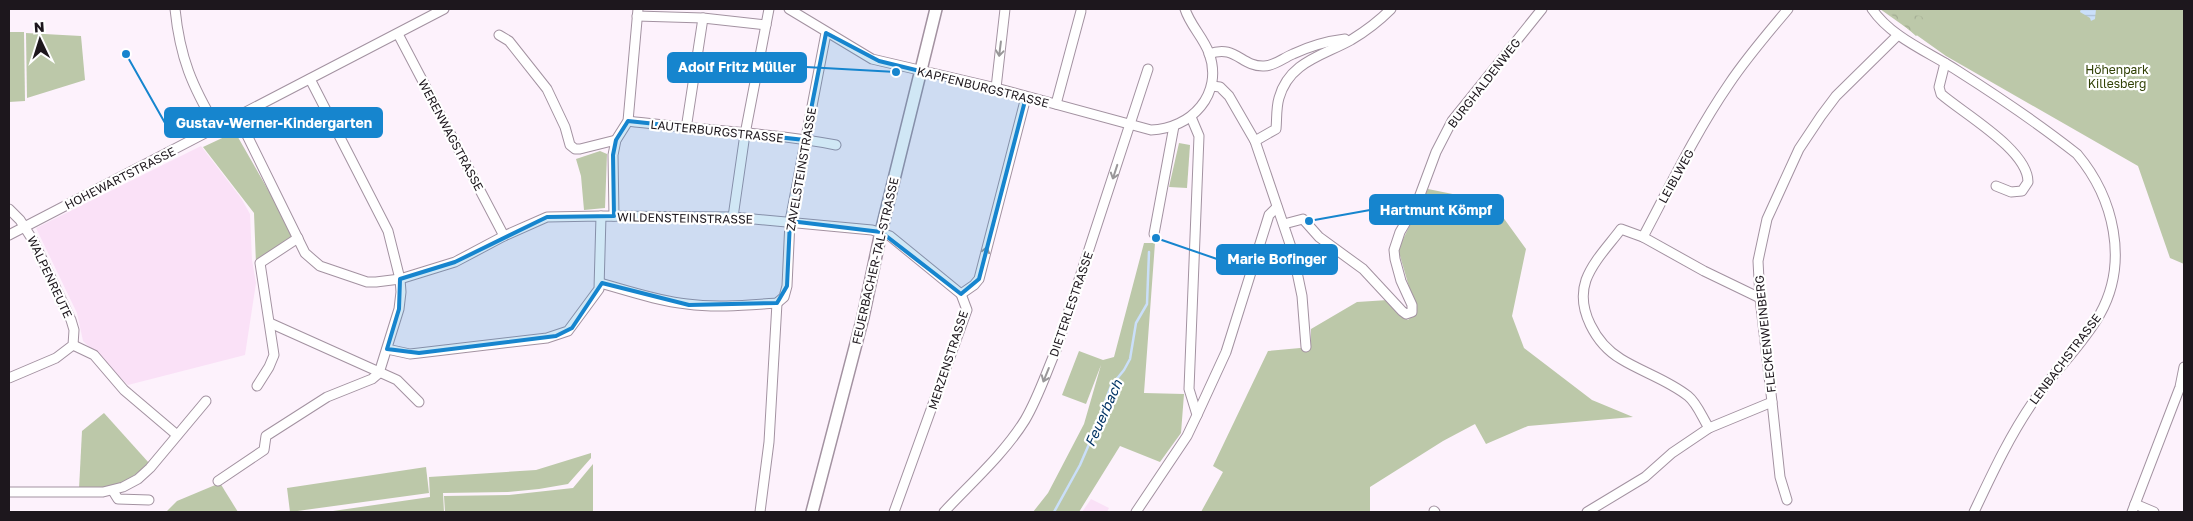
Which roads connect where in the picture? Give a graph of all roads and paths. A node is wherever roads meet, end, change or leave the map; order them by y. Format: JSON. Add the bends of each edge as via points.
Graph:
{"nodes":[{"id":1,"x":175,"y":9,"type":"edge"},
{"id":2,"x":444,"y":9,"type":"edge"},
{"id":3,"x":769,"y":9,"type":"edge"},
{"id":4,"x":789,"y":9,"type":"edge"},
{"id":5,"x":936,"y":9,"type":"edge"},
{"id":6,"x":1005,"y":9,"type":"edge"},
{"id":7,"x":1185,"y":9,"type":"edge"},
{"id":8,"x":1391,"y":9,"type":"edge"},
{"id":9,"x":1542,"y":9,"type":"edge"},
{"id":10,"x":1788,"y":9,"type":"edge"},
{"id":11,"x":1872,"y":9,"type":"edge"},
{"id":12,"x":1081,"y":11,"type":"dead end"},
{"id":13,"x":638,"y":12,"type":"edge"},
{"id":14,"x":704,"y":18,"type":"junction"},
{"id":15,"x":766,"y":25,"type":"junction"},
{"id":16,"x":826,"y":33,"type":"junction"},
{"id":17,"x":398,"y":34,"type":"junction"},
{"id":18,"x":498,"y":35,"type":"dead end"},
{"id":19,"x":1898,"y":35,"type":"junction"},
{"id":20,"x":1353,"y":39,"type":"junction"},
{"id":21,"x":1209,"y":54,"type":"junction"},
{"id":22,"x":1945,"y":63,"type":"junction"},
{"id":23,"x":1148,"y":69,"type":"dead end"},
{"id":24,"x":920,"y":71,"type":"junction"},
{"id":25,"x":310,"y":80,"type":"junction"},
{"id":26,"x":1212,"y":86,"type":"junction"},
{"id":27,"x":996,"y":88,"type":"junction"},
{"id":28,"x":1026,"y":97,"type":"junction"},
{"id":29,"x":1056,"y":104,"type":"junction"},
{"id":30,"x":238,"y":117,"type":"junction"},
{"id":31,"x":1191,"y":117,"type":"junction"},
{"id":32,"x":628,"y":121,"type":"junction"},
{"id":33,"x":1130,"y":125,"type":"junction"},
{"id":34,"x":1174,"y":126,"type":"junction"},
{"id":35,"x":217,"y":128,"type":"junction"},
{"id":36,"x":686,"y":129,"type":"junction"},
{"id":37,"x":745,"y":134,"type":"junction"},
{"id":38,"x":616,"y":140,"type":"junction"},
{"id":39,"x":805,"y":140,"type":"junction"},
{"id":40,"x":1255,"y":141,"type":"junction"},
{"id":41,"x":836,"y":145,"type":"dead end"},
{"id":42,"x":1996,"y":186,"type":"dead end"},
{"id":43,"x":1277,"y":207,"type":"junction"},
{"id":44,"x":9,"y":209,"type":"edge"},
{"id":45,"x":601,"y":216,"type":"junction"},
{"id":46,"x":614,"y":216,"type":"junction"},
{"id":47,"x":733,"y":217,"type":"junction"},
{"id":48,"x":790,"y":221,"type":"junction"},
{"id":49,"x":1284,"y":224,"type":"junction"},
{"id":50,"x":25,"y":227,"type":"junction"},
{"id":51,"x":881,"y":232,"type":"junction"},
{"id":52,"x":1154,"y":234,"type":"dead end"},
{"id":53,"x":9,"y":236,"type":"edge"},
{"id":54,"x":504,"y":236,"type":"junction"},
{"id":55,"x":1643,"y":237,"type":"junction"},
{"id":56,"x":298,"y":238,"type":"junction"},
{"id":57,"x":400,"y":279,"type":"junction"},
{"id":58,"x":600,"y":282,"type":"junction"},
{"id":59,"x":961,"y":294,"type":"junction"},
{"id":60,"x":1760,"y":298,"type":"junction"},
{"id":61,"x":777,"y":304,"type":"junction"},
{"id":62,"x":270,"y":324,"type":"junction"},
{"id":63,"x":73,"y":345,"type":"junction"},
{"id":64,"x":1306,"y":348,"type":"dead end"},
{"id":65,"x":387,"y":349,"type":"junction"},
{"id":66,"x":2184,"y":367,"type":"edge"},
{"id":67,"x":379,"y":373,"type":"junction"},
{"id":68,"x":9,"y":378,"type":"edge"},
{"id":69,"x":257,"y":386,"type":"dead end"},
{"id":70,"x":206,"y":401,"type":"dead end"},
{"id":71,"x":419,"y":402,"type":"dead end"},
{"id":72,"x":1772,"y":402,"type":"junction"},
{"id":73,"x":1197,"y":416,"type":"junction"},
{"id":74,"x":1709,"y":428,"type":"junction"},
{"id":75,"x":177,"y":435,"type":"junction"},
{"id":76,"x":218,"y":481,"type":"dead end"},
{"id":77,"x":113,"y":491,"type":"junction"},
{"id":78,"x":9,"y":492,"type":"edge"},
{"id":79,"x":149,"y":500,"type":"dead end"},
{"id":80,"x":1787,"y":500,"type":"dead end"},
{"id":81,"x":2134,"y":508,"type":"edge"},
{"id":82,"x":1138,"y":509,"type":"edge"},
{"id":83,"x":816,"y":511,"type":"edge"},
{"id":84,"x":760,"y":512,"type":"edge"},
{"id":85,"x":894,"y":512,"type":"edge"},
{"id":86,"x":944,"y":512,"type":"edge"},
{"id":87,"x":1129,"y":512,"type":"edge"},
{"id":88,"x":1587,"y":512,"type":"edge"},
{"id":89,"x":1974,"y":512,"type":"edge"},
{"id":90,"x":2154,"y":512,"type":"edge"}],
"edges":[{"from":1,"to":35,"type":"street","via":[[182,55],[189,76]]},
{"from":2,"to":17,"type":"street","name":"HOHEWARTSTRASSE"},
{"from":3,"to":15,"type":"street"},
{"from":4,"to":16,"type":"street","name":"KAPFENBURGSTRASSE"},
{"from":5,"to":24,"type":"main road","name":"FEUERBACHER-TAL-STRASSE"},
{"from":6,"to":27,"type":"street","one_way":true},
{"from":7,"to":21,"type":"street"},
{"from":8,"to":20,"type":"street"},
{"from":9,"to":49,"type":"street","name":"BURGHALDENWEG","via":[[1452,121],[1436,152],[1417,203],[1400,232],[1394,250],[1401,281],[1414,309],[1412,312],[1406,314],[1363,269],[1319,236],[1303,219]]},
{"from":10,"to":55,"type":"street","name":"LEIBLWEG","via":[[1729,84]]},
{"from":11,"to":19,"type":"street","name":"LENBACHSTRASSE"},
{"from":12,"to":29,"type":"street"},
{"from":13,"to":14,"type":"street"},
{"from":13,"to":32,"type":"street"},
{"from":14,"to":15,"type":"street"},
{"from":14,"to":36,"type":"street"},
{"from":15,"to":37,"type":"street"},
{"from":16,"to":24,"type":"street","name":"KAPFENBURGSTRASSE","via":[[872,59]]},
{"from":16,"to":39,"type":"street","name":"ZAVELSTEINSTRASSE"},
{"from":17,"to":25,"type":"street","name":"HOHEWARTSTRASSE"},
{"from":17,"to":54,"type":"street","name":"WERENWAGSTRASSE"},
{"from":18,"to":38,"type":"street","via":[[509,41],[547,89],[570,146],[580,149]]},
{"from":19,"to":22,"type":"street","name":"LENBACHSTRASSE"},
{"from":19,"to":60,"type":"street","name":"FLECKENWEINBERG","via":[[1836,96],[1798,149],[1767,219],[1758,260]]},
{"from":20,"to":21,"type":"street","via":[[1299,51],[1265,66],[1253,64],[1229,51]]},
{"from":20,"to":40,"type":"street","via":[[1307,61],[1293,72],[1279,99],[1276,129]]},
{"from":21,"to":26,"type":"street"},
{"from":22,"to":42,"type":"street","via":[[1941,94],[2014,153],[2026,171],[2028,182],[2022,191],[2010,192]]},
{"from":22,"to":89,"type":"street","name":"LENBACHSTRASSE","via":[[2077,154],[2106,200],[2114,228],[2111,290],[2100,314],[2029,408],[2008,441]]},
{"from":23,"to":33,"type":"street","name":"DIETERLESTRASSE"},
{"from":24,"to":27,"type":"street","name":"KAPFENBURGSTRASSE"},
{"from":24,"to":51,"type":"main road","name":"FEUERBACHER-TAL-STRASSE"},
{"from":25,"to":30,"type":"street","name":"HOHEWARTSTRASSE"},
{"from":25,"to":57,"type":"street","via":[[388,232]]},
{"from":26,"to":31,"type":"street","via":[[1205,102]]},
{"from":26,"to":40,"type":"street","via":[[1220,87],[1229,96]]},
{"from":27,"to":28,"type":"street","name":"KAPFENBURGSTRASSE"},
{"from":28,"to":29,"type":"street","name":"KAPFENBURGSTRASSE"},
{"from":59,"to":28,"type":"street","name":"MERZENSTRASSE","one_way":true,"via":[[974,286],[978,279]]},
{"from":29,"to":33,"type":"street","name":"KAPFENBURGSTRASSE"},
{"from":30,"to":35,"type":"street","name":"HOHEWARTSTRASSE"},
{"from":30,"to":56,"type":"street","name":"WILDENSTEINSTRASSE"},
{"from":31,"to":34,"type":"street","name":"KAPFENBURGSTRASSE"},
{"from":31,"to":73,"type":"street","via":[[1199,136],[1189,389]]},
{"from":32,"to":36,"type":"street","name":"LAUTERBURGSTRASSE"},
{"from":32,"to":38,"type":"street"},
{"from":33,"to":34,"type":"street","name":"KAPFENBURGSTRASSE","via":[[1151,130]]},
{"from":33,"to":86,"type":"street","name":"DIETERLESTRASSE","one_way":true,"via":[[1056,350],[1038,394],[1013,437]]},
{"from":34,"to":52,"type":"street"},
{"from":35,"to":50,"type":"street","name":"HOHEWARTSTRASSE"},
{"from":36,"to":37,"type":"street","name":"LAUTERBURGSTRASSE"},
{"from":37,"to":39,"type":"street","name":"LAUTERBURGSTRASSE"},
{"from":37,"to":47,"type":"street"},
{"from":38,"to":46,"type":"street"},
{"from":39,"to":41,"type":"street","name":"LAUTERBURGSTRASSE"},
{"from":39,"to":48,"type":"street","name":"ZAVELSTEINSTRASSE"},
{"from":40,"to":43,"type":"street"},
{"from":43,"to":49,"type":"street"},
{"from":43,"to":73,"type":"street","via":[[1269,214],[1226,352]]},
{"from":44,"to":50,"type":"street","name":"WALPENREUTE"},
{"from":45,"to":46,"type":"street","name":"WILDENSTEINSTRASSE"},
{"from":45,"to":54,"type":"street","name":"WILDENSTEINSTRASSE","via":[[547,217]]},
{"from":45,"to":58,"type":"street"},
{"from":46,"to":47,"type":"street","name":"WILDENSTEINSTRASSE"},
{"from":47,"to":48,"type":"street","name":"WILDENSTEINSTRASSE"},
{"from":48,"to":51,"type":"street","name":"WILDENSTEINSTRASSE"},
{"from":48,"to":61,"type":"street","name":"ZAVELSTEINSTRASSE","via":[[787,286],[784,297]]},
{"from":49,"to":64,"type":"street","via":[[1298,274]]},
{"from":50,"to":53,"type":"street","name":"HOHEWARTSTRASSE"},
{"from":50,"to":63,"type":"street","name":"WALPENREUTE","via":[[68,314],[74,330]]},
{"from":51,"to":59,"type":"street","name":"WILDENSTEINSTRASSE","via":[[909,250]]},
{"from":51,"to":83,"type":"main road","name":"FEUERBACHER-TAL-STRASSE"},
{"from":54,"to":57,"type":"street","name":"WILDENSTEINSTRASSE","via":[[456,262]]},
{"from":55,"to":60,"type":"street"},
{"from":55,"to":74,"type":"street","via":[[1621,229],[1592,268],[1585,291],[1590,328],[1619,358],[1690,397]]},
{"from":56,"to":57,"type":"street","name":"WILDENSTEINSTRASSE","via":[[305,253],[320,266],[366,282]]},
{"from":56,"to":62,"type":"street","via":[[260,263]]},
{"from":57,"to":65,"type":"street","via":[[401,292]]},
{"from":58,"to":61,"type":"street","via":[[689,305]]},
{"from":58,"to":65,"type":"street","via":[[597,294],[572,328],[556,336],[410,354]]},
{"from":59,"to":85,"type":"street","name":"MERZENSTRASSE","via":[[966,315]]},
{"from":60,"to":72,"type":"street","name":"FLECKENWEINBERG"},
{"from":61,"to":84,"type":"street","name":"ZAVELSTEINSTRASSE","via":[[769,442]]},
{"from":62,"to":67,"type":"street"},
{"from":62,"to":69,"type":"street","via":[[274,354]]},
{"from":63,"to":68,"type":"street","via":[[56,358]]},
{"from":63,"to":75,"type":"street","via":[[94,355],[124,390]]},
{"from":65,"to":67,"type":"street"},
{"from":66,"to":81,"type":"street","via":[[2180,387]]},
{"from":67,"to":71,"type":"street","via":[[397,380]]},
{"from":67,"to":76,"type":"street","via":[[372,379],[327,397],[266,436],[264,450]]},
{"from":70,"to":75,"type":"street"},
{"from":72,"to":74,"type":"street","name":"FLECKENWEINBERG"},
{"from":72,"to":80,"type":"street","via":[[1780,477]]},
{"from":73,"to":82,"type":"street"},
{"from":74,"to":88,"type":"street","name":"FLECKENWEINBERG","via":[[1672,453],[1645,477]]},
{"from":75,"to":77,"type":"street","via":[[138,479]]},
{"from":77,"to":78,"type":"street"},
{"from":77,"to":79,"type":"street","via":[[118,499]]},
{"from":81,"to":90,"type":"street"},
{"from":82,"to":87,"type":"street"}]}
